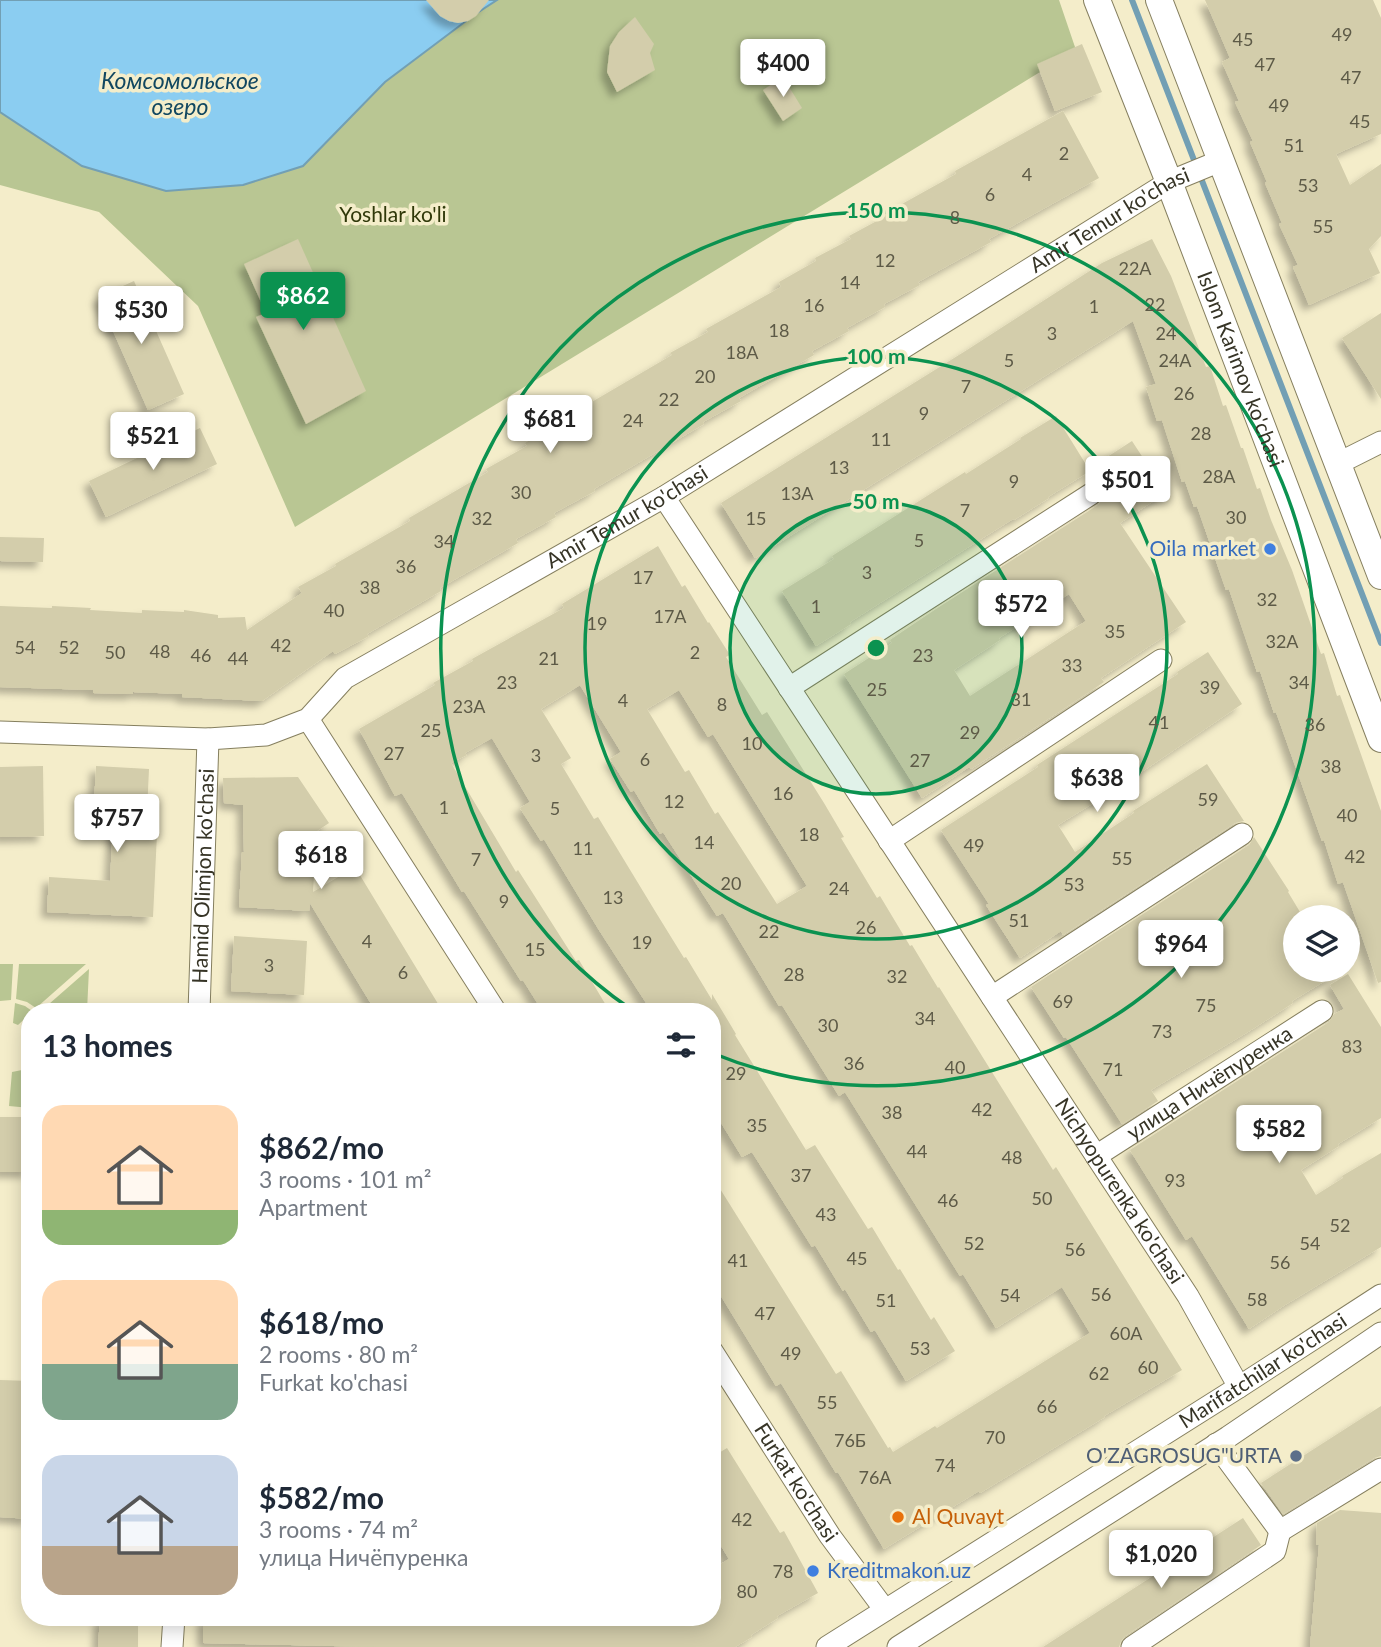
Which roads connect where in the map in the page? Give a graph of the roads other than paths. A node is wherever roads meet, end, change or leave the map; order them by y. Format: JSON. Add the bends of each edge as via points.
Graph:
{"nodes":[{"id":1,"x":1097,"y":0,"type":"edge"},
{"id":2,"x":1159,"y":0,"type":"edge"},
{"id":3,"x":1220,"y":161,"type":"junction"},
{"id":4,"x":1169,"y":182,"type":"junction"},
{"id":5,"x":1381,"y":442,"type":"edge"},
{"id":6,"x":1337,"y":464,"type":"junction"},
{"id":7,"x":1091,"y":494,"type":"dead end"},
{"id":8,"x":664,"y":497,"type":"junction"},
{"id":9,"x":1381,"y":576,"type":"edge"},
{"id":10,"x":1161,"y":660,"type":"dead end"},
{"id":11,"x":789,"y":688,"type":"junction"},
{"id":12,"x":308,"y":719,"type":"junction"},
{"id":13,"x":0,"y":732,"type":"edge"},
{"id":14,"x":208,"y":739,"type":"junction"},
{"id":15,"x":1381,"y":739,"type":"edge"},
{"id":16,"x":1242,"y":834,"type":"dead end"},
{"id":17,"x":889,"y":841,"type":"junction"},
{"id":18,"x":992,"y":997,"type":"junction"},
{"id":19,"x":199,"y":1003,"type":"edge"},
{"id":20,"x":490,"y":1003,"type":"edge"},
{"id":21,"x":1322,"y":1011,"type":"dead end"},
{"id":22,"x":1096,"y":1156,"type":"junction"},
{"id":23,"x":1381,"y":1295,"type":"edge"},
{"id":24,"x":1381,"y":1333,"type":"edge"},
{"id":25,"x":721,"y":1365,"type":"edge"},
{"id":26,"x":1239,"y":1387,"type":"junction"},
{"id":27,"x":1216,"y":1444,"type":"junction"},
{"id":28,"x":1381,"y":1469,"type":"edge"},
{"id":29,"x":1280,"y":1531,"type":"junction"},
{"id":30,"x":885,"y":1610,"type":"junction"},
{"id":31,"x":173,"y":1626,"type":"edge"},
{"id":32,"x":172,"y":1647,"type":"edge"},
{"id":33,"x":827,"y":1647,"type":"edge"},
{"id":34,"x":898,"y":1647,"type":"edge"},
{"id":35,"x":1132,"y":1647,"type":"edge"}],
"edges":[{"from":1,"to":4,"type":"main road","name":"Islom Karimov ko'chasi"},
{"from":2,"to":3,"type":"main road"},
{"from":3,"to":4,"type":"street","name":"Amir Temur ko'chasi"},
{"from":3,"to":6,"type":"main road"},
{"from":4,"to":8,"type":"street","name":"Amir Temur ko'chasi"},
{"from":4,"to":15,"type":"main road","name":"Islom Karimov ko'chasi"},
{"from":5,"to":6,"type":"street"},
{"from":6,"to":9,"type":"main road"},
{"from":7,"to":11,"type":"street"},
{"from":8,"to":11,"type":"street","name":"Nichyopurenka ko'chasi"},
{"from":8,"to":12,"type":"street","name":"Amir Temur ko'chasi","via":[[345,678]]},
{"from":10,"to":17,"type":"street"},
{"from":11,"to":17,"type":"street","name":"Nichyopurenka ko'chasi"},
{"from":12,"to":14,"type":"street","name":"Amir Temur ko'chasi","via":[[266,736]]},
{"from":12,"to":20,"type":"street"},
{"from":13,"to":14,"type":"street","name":"Amir Temur ko'chasi"},
{"from":14,"to":19,"type":"street","name":"Hamid Olimjon ko'chasi"},
{"from":16,"to":18,"type":"street"},
{"from":17,"to":18,"type":"street","name":"Nichyopurenka ko'chasi"},
{"from":18,"to":22,"type":"street","name":"Nichyopurenka ko'chasi"},
{"from":21,"to":22,"type":"street","name":"улица Ничёпуренка"},
{"from":22,"to":26,"type":"street","name":"Nichyopurenka ko'chasi","via":[[1188,1296]]},
{"from":23,"to":26,"type":"street","name":"Marifatchilar ko'chasi"},
{"from":24,"to":27,"type":"street","name":"Marifatchilar ko'chasi"},
{"from":25,"to":30,"type":"street","name":"Furkat ko'chasi","via":[[830,1536]]},
{"from":26,"to":30,"type":"street","name":"Marifatchilar ko'chasi"},
{"from":27,"to":29,"type":"street"},
{"from":27,"to":34,"type":"street","name":"Marifatchilar ko'chasi"},
{"from":28,"to":29,"type":"street"},
{"from":29,"to":35,"type":"street","via":[[1275,1551]]},
{"from":30,"to":33,"type":"street","name":"Marifatchilar ko'chasi"},
{"from":31,"to":32,"type":"street"}]}
